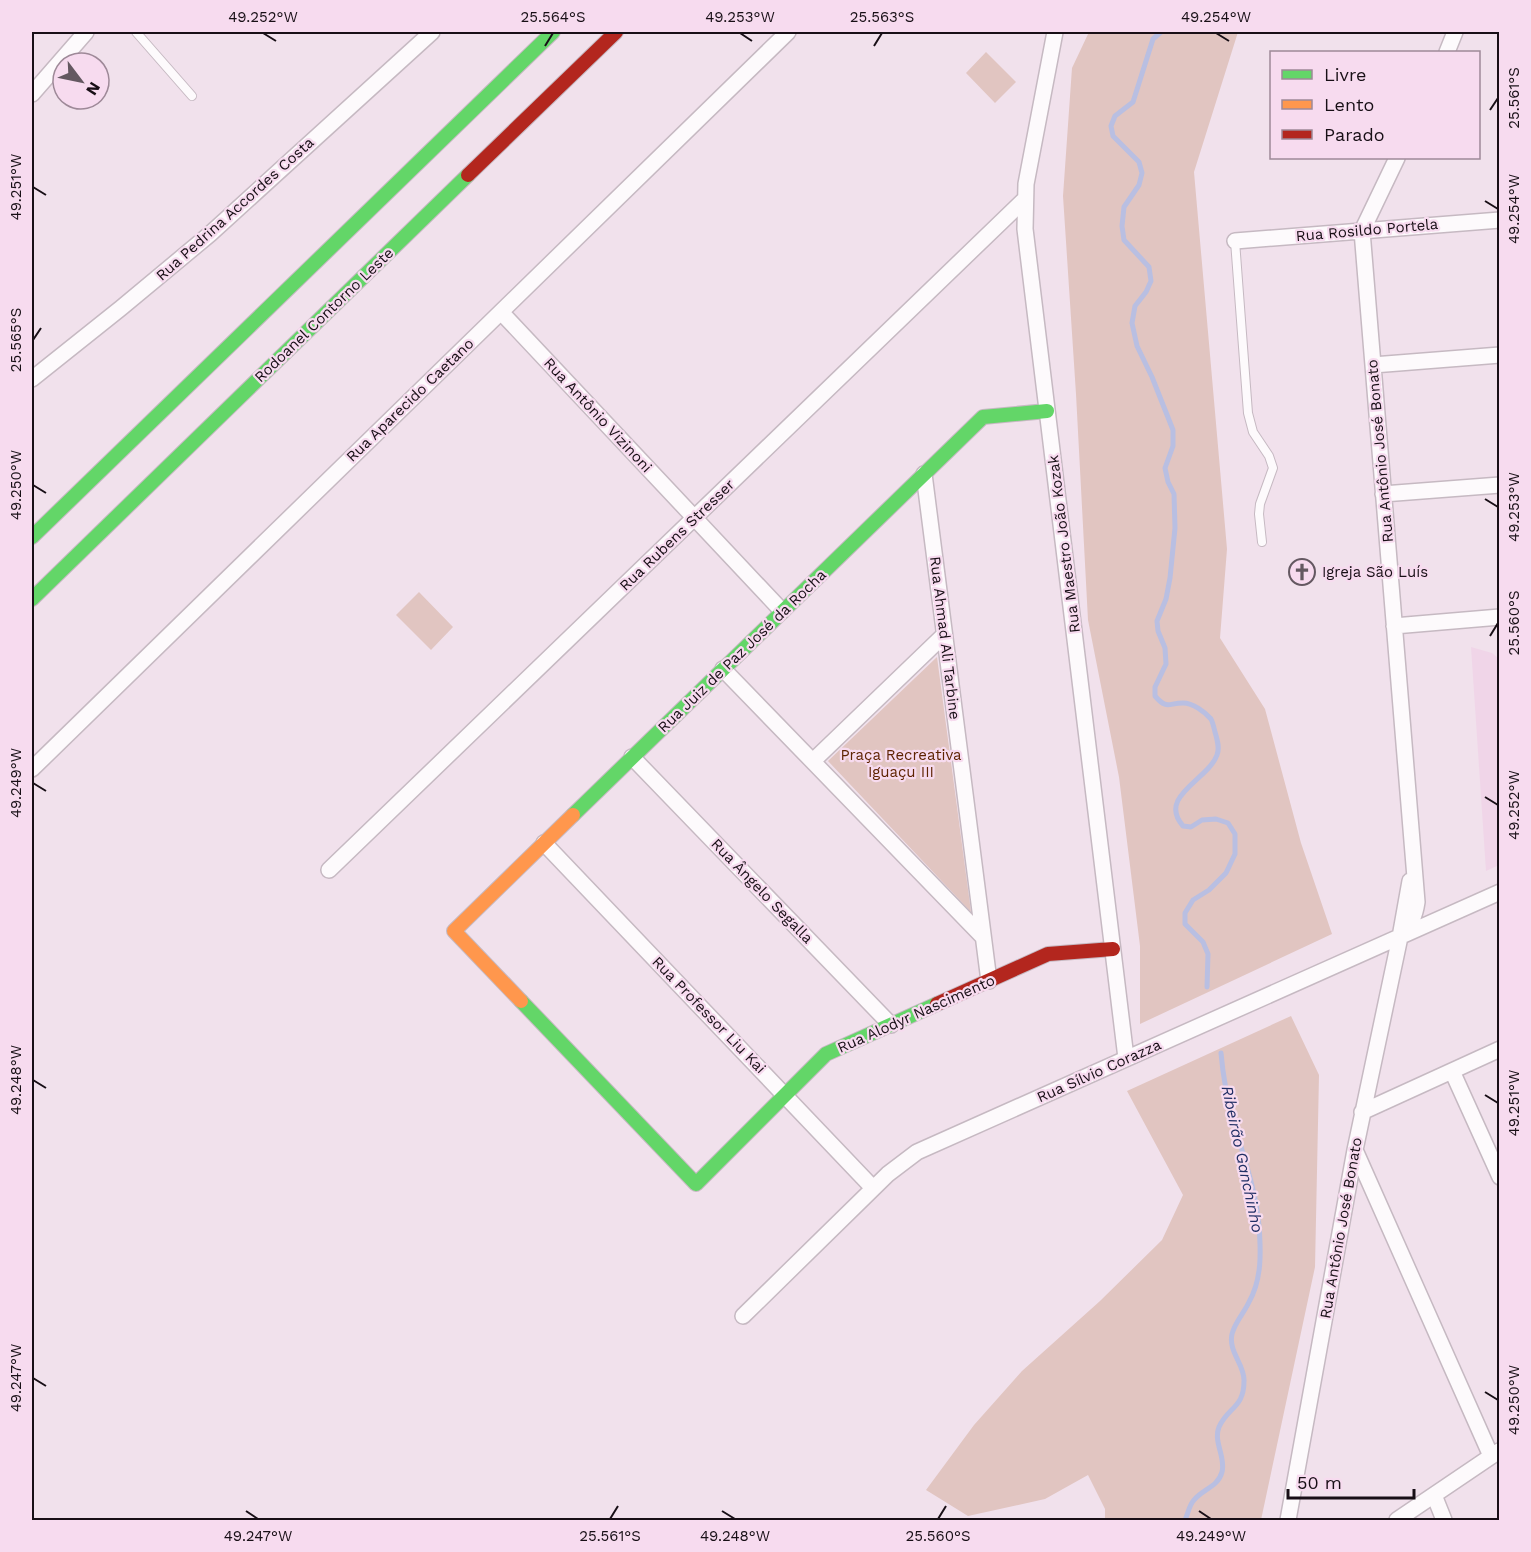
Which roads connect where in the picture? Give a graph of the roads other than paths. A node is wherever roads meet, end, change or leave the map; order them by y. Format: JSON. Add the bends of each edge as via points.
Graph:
{"nodes":[{"id":1,"x":86,"y":32,"type":"edge"},
{"id":2,"x":136,"y":32,"type":"edge"},
{"id":3,"x":432,"y":32,"type":"edge"},
{"id":4,"x":553,"y":32,"type":"edge"},
{"id":5,"x":616,"y":32,"type":"edge"},
{"id":6,"x":789,"y":32,"type":"edge"},
{"id":7,"x":1056,"y":32,"type":"edge"},
{"id":8,"x":1455,"y":32,"type":"edge"},
{"id":9,"x":1447,"y":51,"type":"edge"},
{"id":10,"x":32,"y":93,"type":"edge"},
{"id":11,"x":192,"y":96,"type":"dead end"},
{"id":12,"x":1397,"y":159,"type":"edge"},
{"id":13,"x":1025,"y":199,"type":"junction"},
{"id":14,"x":1500,"y":220,"type":"edge"},
{"id":15,"x":1362,"y":231,"type":"junction"},
{"id":16,"x":1235,"y":241,"type":"joint"},
{"id":17,"x":501,"y":312,"type":"junction"},
{"id":18,"x":1500,"y":355,"type":"edge"},
{"id":19,"x":1373,"y":365,"type":"junction"},
{"id":20,"x":32,"y":379,"type":"edge"},
{"id":21,"x":1047,"y":411,"type":"junction"},
{"id":22,"x":924,"y":474,"type":"junction"},
{"id":23,"x":1500,"y":485,"type":"edge"},
{"id":24,"x":1383,"y":494,"type":"junction"},
{"id":25,"x":694,"y":518,"type":"junction"},
{"id":26,"x":32,"y":537,"type":"edge"},
{"id":27,"x":1262,"y":542,"type":"dead end"},
{"id":28,"x":32,"y":599,"type":"edge"},
{"id":29,"x":782,"y":612,"type":"junction"},
{"id":30,"x":1500,"y":617,"type":"edge"},
{"id":31,"x":1394,"y":626,"type":"junction"},
{"id":32,"x":944,"y":635,"type":"junction"},
{"id":33,"x":723,"y":669,"type":"junction"},
{"id":34,"x":632,"y":757,"type":"junction"},
{"id":35,"x":813,"y":761,"type":"junction"},
{"id":36,"x":32,"y":769,"type":"edge"},
{"id":37,"x":544,"y":843,"type":"junction"},
{"id":38,"x":329,"y":870,"type":"dead end"},
{"id":39,"x":1500,"y":892,"type":"edge"},
{"id":40,"x":983,"y":937,"type":"junction"},
{"id":41,"x":1400,"y":937,"type":"junction"},
{"id":42,"x":1113,"y":949,"type":"junction"},
{"id":43,"x":989,"y":981,"type":"junction"},
{"id":44,"x":891,"y":1024,"type":"junction"},
{"id":45,"x":1500,"y":1049,"type":"edge"},
{"id":46,"x":1126,"y":1059,"type":"junction"},
{"id":47,"x":1452,"y":1071,"type":"junction"},
{"id":48,"x":785,"y":1095,"type":"junction"},
{"id":49,"x":1362,"y":1112,"type":"junction"},
{"id":50,"x":1355,"y":1150,"type":"junction"},
{"id":51,"x":1500,"y":1177,"type":"edge"},
{"id":52,"x":696,"y":1184,"type":"joint"},
{"id":53,"x":873,"y":1188,"type":"junction"},
{"id":54,"x":743,"y":1316,"type":"dead end"},
{"id":55,"x":1495,"y":1453,"type":"edge"},
{"id":56,"x":1434,"y":1495,"type":"junction"},
{"id":57,"x":1288,"y":1521,"type":"edge"},
{"id":58,"x":1397,"y":1521,"type":"edge"},
{"id":59,"x":1444,"y":1521,"type":"edge"}],
"edges":[{"from":1,"to":10,"type":"street"},
{"from":2,"to":11,"type":"lane"},
{"from":3,"to":20,"type":"street","name":"Rua Pedrina Accordes Costa","via":[[210,234]]},
{"from":4,"to":26,"type":"main road"},
{"from":5,"to":28,"type":"main road","name":"Rodoanel Contorno Leste"},
{"from":6,"to":17,"type":"street","name":"Rua Aparecido Caetano"},
{"from":7,"to":13,"type":"street","name":"Rua Maestro João Kozak"},
{"from":8,"to":9,"type":"street"},
{"from":12,"to":15,"type":"street"},
{"from":13,"to":21,"type":"street","name":"Rua Maestro João Kozak"},
{"from":13,"to":25,"type":"street","name":"Rua Rubens Stresser"},
{"from":14,"to":15,"type":"street","name":"Rua Rosildo Portela"},
{"from":15,"to":16,"type":"street","name":"Rua Rosildo Portela"},
{"from":15,"to":19,"type":"street","name":"Rua Antônio José Bonato"},
{"from":16,"to":27,"type":"lane","via":[[1248,413],[1253,432],[1273,468],[1260,504]]},
{"from":17,"to":25,"type":"street","name":"Rua Antônio Vizinoni"},
{"from":17,"to":36,"type":"street","name":"Rua Aparecido Caetano"},
{"from":18,"to":19,"type":"street"},
{"from":19,"to":24,"type":"street","name":"Rua Antônio José Bonato"},
{"from":21,"to":22,"type":"main road","name":"Rua Juiz de Paz José da Rocha","via":[[983,417]]},
{"from":21,"to":42,"type":"street","name":"Rua Maestro João Kozak"},
{"from":22,"to":29,"type":"main road","name":"Rua Juiz de Paz José da Rocha"},
{"from":22,"to":32,"type":"street","name":"Rua Ahmad Ali Tarbine"},
{"from":23,"to":24,"type":"street"},
{"from":24,"to":31,"type":"street","name":"Rua Antônio José Bonato"},
{"from":25,"to":29,"type":"street","name":"Rua Antônio Vizinoni"},
{"from":25,"to":38,"type":"street","name":"Rua Rubens Stresser"},
{"from":29,"to":33,"type":"main road","name":"Rua Juiz de Paz José da Rocha"},
{"from":30,"to":31,"type":"street"},
{"from":31,"to":41,"type":"street","name":"Rua Antônio José Bonato","via":[[1413,861]]},
{"from":32,"to":35,"type":"street"},
{"from":32,"to":40,"type":"street","name":"Rua Ahmad Ali Tarbine"},
{"from":33,"to":34,"type":"main road","name":"Rua Juiz de Paz José da Rocha"},
{"from":33,"to":35,"type":"street"},
{"from":34,"to":37,"type":"main road","name":"Rua Juiz de Paz José da Rocha"},
{"from":34,"to":44,"type":"street","name":"Rua Ângelo Segalla"},
{"from":35,"to":40,"type":"street"},
{"from":37,"to":48,"type":"street","name":"Rua Professor Liu Kai"},
{"from":37,"to":52,"type":"main road","name":"Rua Juiz de Paz José da Rocha","via":[[454,931]]},
{"from":39,"to":41,"type":"street","name":"Rua Sílvio Corazza"},
{"from":40,"to":43,"type":"street","name":"Rua Ahmad Ali Tarbine"},
{"from":41,"to":46,"type":"street","name":"Rua Sílvio Corazza"},
{"from":41,"to":49,"type":"street","name":"Rua Antônio José Bonato"},
{"from":42,"to":43,"type":"main road","name":"Rua Alodyr Nascimento","via":[[1048,954]]},
{"from":42,"to":46,"type":"street","name":"Rua Maestro João Kozak"},
{"from":43,"to":44,"type":"main road","name":"Rua Alodyr Nascimento"},
{"from":44,"to":48,"type":"main road","name":"Rua Alodyr Nascimento","via":[[826,1054]]},
{"from":45,"to":47,"type":"street"},
{"from":46,"to":53,"type":"street","name":"Rua Sílvio Corazza","via":[[917,1152]]},
{"from":47,"to":49,"type":"street"},
{"from":47,"to":51,"type":"street"},
{"from":48,"to":52,"type":"main road","name":"Rua Alodyr Nascimento"},
{"from":48,"to":53,"type":"street","name":"Rua Professor Liu Kai"},
{"from":49,"to":50,"type":"street","name":"Rua Antônio José Bonato"},
{"from":50,"to":55,"type":"street"},
{"from":50,"to":57,"type":"street","name":"Rua Antônio José Bonato"},
{"from":53,"to":54,"type":"street","name":"Rua Sílvio Corazza"},
{"from":55,"to":56,"type":"street"},
{"from":56,"to":58,"type":"street"},
{"from":56,"to":59,"type":"street"}]}
